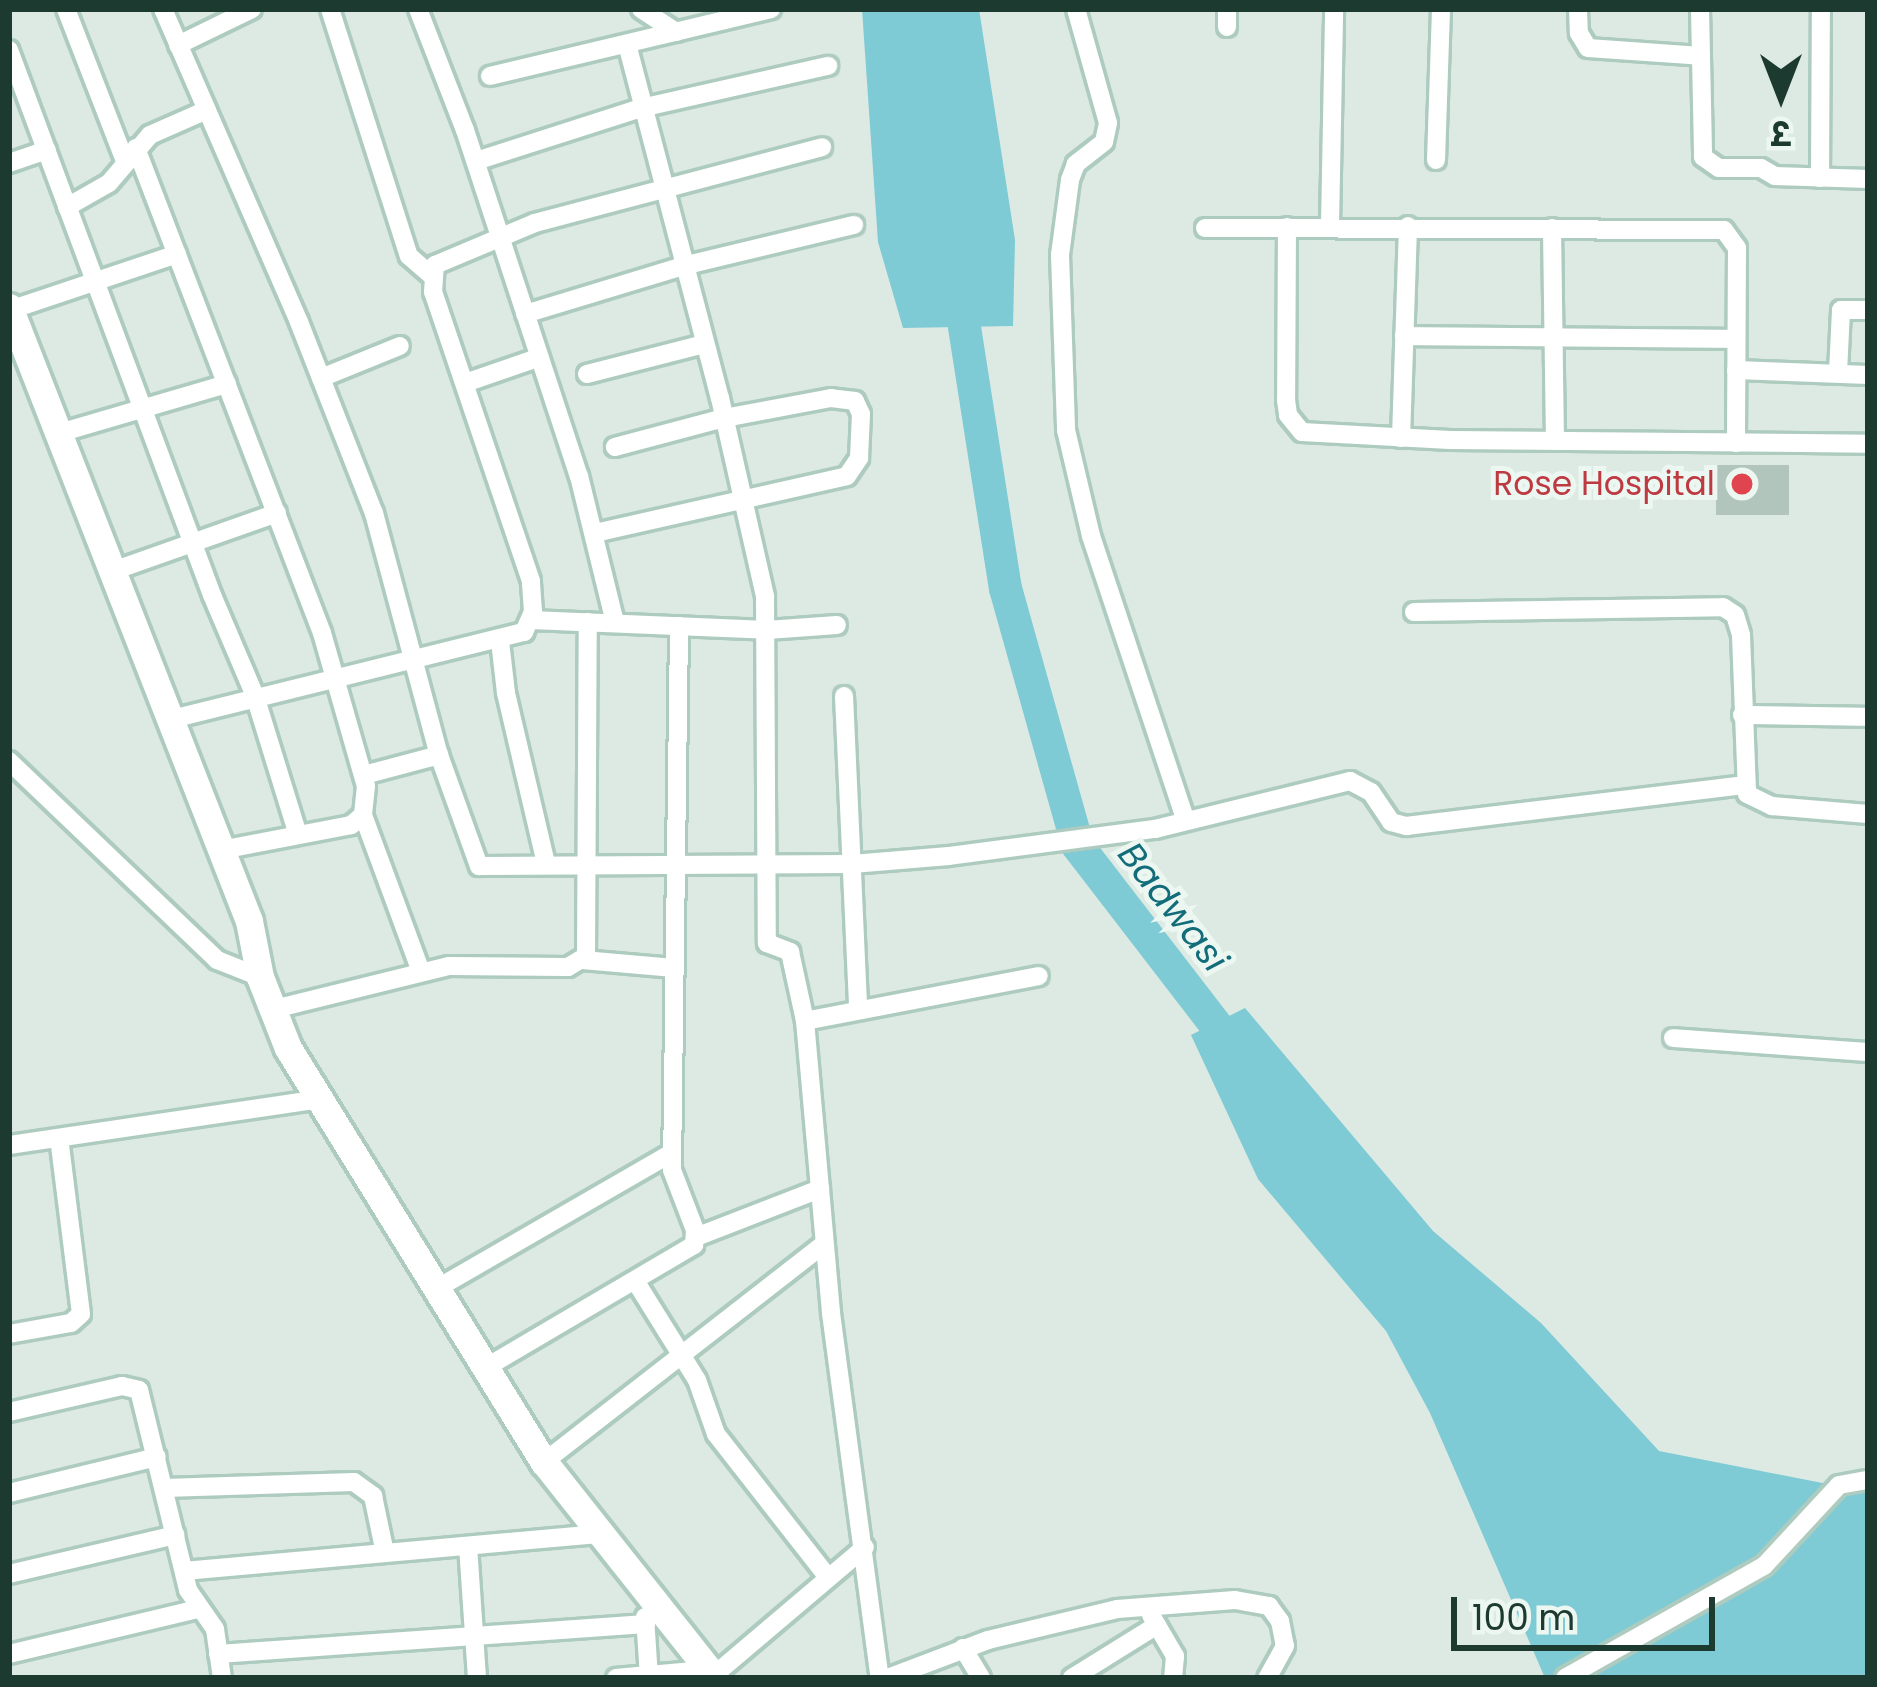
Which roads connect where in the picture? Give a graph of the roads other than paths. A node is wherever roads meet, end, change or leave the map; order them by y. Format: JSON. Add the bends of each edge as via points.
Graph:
{"nodes":[{"id":1,"x":66,"y":9,"type":"edge"},
{"id":2,"x":163,"y":9,"type":"edge"},
{"id":3,"x":330,"y":9,"type":"edge"},
{"id":4,"x":418,"y":9,"type":"edge"},
{"id":5,"x":641,"y":9,"type":"edge"},
{"id":6,"x":770,"y":9,"type":"edge"},
{"id":7,"x":1076,"y":9,"type":"edge"},
{"id":8,"x":1334,"y":9,"type":"edge"},
{"id":9,"x":1441,"y":9,"type":"edge"},
{"id":10,"x":1578,"y":9,"type":"edge"},
{"id":11,"x":1700,"y":9,"type":"edge"},
{"id":12,"x":1820,"y":9,"type":"edge"},
{"id":13,"x":248,"y":10,"type":"edge"},
{"id":14,"x":676,"y":32,"type":"junction"},
{"id":15,"x":627,"y":44,"type":"junction"},
{"id":16,"x":178,"y":45,"type":"junction"},
{"id":17,"x":9,"y":50,"type":"edge"},
{"id":18,"x":1701,"y":56,"type":"junction"},
{"id":19,"x":828,"y":66,"type":"dead end"},
{"id":20,"x":490,"y":76,"type":"dead end"},
{"id":21,"x":640,"y":108,"type":"junction"},
{"id":22,"x":207,"y":110,"type":"junction"},
{"id":23,"x":822,"y":147,"type":"dead end"},
{"id":24,"x":47,"y":150,"type":"junction"},
{"id":25,"x":131,"y":154,"type":"junction"},
{"id":26,"x":1436,"y":160,"type":"dead end"},
{"id":27,"x":476,"y":161,"type":"junction"},
{"id":28,"x":9,"y":163,"type":"edge"},
{"id":29,"x":1820,"y":178,"type":"junction"},
{"id":30,"x":1868,"y":179,"type":"edge"},
{"id":31,"x":662,"y":191,"type":"junction"},
{"id":32,"x":67,"y":207,"type":"junction"},
{"id":33,"x":854,"y":225,"type":"dead end"},
{"id":34,"x":1330,"y":225,"type":"junction"},
{"id":35,"x":1408,"y":226,"type":"junction"},
{"id":36,"x":1287,"y":227,"type":"junction"},
{"id":37,"x":1205,"y":228,"type":"dead end"},
{"id":38,"x":1552,"y":228,"type":"junction"},
{"id":39,"x":499,"y":235,"type":"junction"},
{"id":40,"x":177,"y":254,"type":"junction"},
{"id":41,"x":683,"y":266,"type":"junction"},
{"id":42,"x":431,"y":275,"type":"junction"},
{"id":43,"x":94,"y":282,"type":"junction"},
{"id":44,"x":9,"y":308,"type":"edge"},
{"id":45,"x":1868,"y":310,"type":"edge"},
{"id":46,"x":525,"y":314,"type":"junction"},
{"id":47,"x":1404,"y":336,"type":"junction"},
{"id":48,"x":1554,"y":337,"type":"junction"},
{"id":49,"x":1736,"y":339,"type":"junction"},
{"id":50,"x":704,"y":344,"type":"junction"},
{"id":51,"x":400,"y":346,"type":"dead end"},
{"id":52,"x":540,"y":357,"type":"junction"},
{"id":53,"x":1736,"y":370,"type":"junction"},
{"id":54,"x":1838,"y":372,"type":"junction"},
{"id":55,"x":587,"y":374,"type":"dead end"},
{"id":56,"x":1868,"y":375,"type":"edge"},
{"id":57,"x":321,"y":378,"type":"junction"},
{"id":58,"x":466,"y":383,"type":"junction"},
{"id":59,"x":227,"y":384,"type":"junction"},
{"id":60,"x":145,"y":409,"type":"junction"},
{"id":61,"x":724,"y":418,"type":"junction"},
{"id":62,"x":59,"y":433,"type":"junction"},
{"id":63,"x":1401,"y":438,"type":"junction"},
{"id":64,"x":1556,"y":441,"type":"junction"},
{"id":65,"x":1736,"y":443,"type":"junction"},
{"id":66,"x":1868,"y":444,"type":"edge"},
{"id":67,"x":615,"y":447,"type":"dead end"},
{"id":68,"x":744,"y":500,"type":"junction"},
{"id":69,"x":277,"y":514,"type":"junction"},
{"id":70,"x":595,"y":533,"type":"junction"},
{"id":71,"x":193,"y":539,"type":"junction"},
{"id":72,"x":113,"y":572,"type":"junction"},
{"id":73,"x":1414,"y":612,"type":"dead end"},
{"id":74,"x":531,"y":620,"type":"junction"},
{"id":75,"x":588,"y":622,"type":"junction"},
{"id":76,"x":615,"y":623,"type":"junction"},
{"id":77,"x":837,"y":625,"type":"dead end"},
{"id":78,"x":679,"y":626,"type":"junction"},
{"id":79,"x":767,"y":630,"type":"junction"},
{"id":80,"x":500,"y":641,"type":"junction"},
{"id":81,"x":416,"y":660,"type":"junction"},
{"id":82,"x":335,"y":678,"type":"junction"},
{"id":83,"x":255,"y":696,"type":"junction"},
{"id":84,"x":844,"y":696,"type":"dead end"},
{"id":85,"x":1742,"y":715,"type":"junction"},
{"id":86,"x":1868,"y":717,"type":"edge"},
{"id":87,"x":172,"y":719,"type":"junction"},
{"id":88,"x":440,"y":755,"type":"junction"},
{"id":89,"x":9,"y":761,"type":"edge"},
{"id":90,"x":364,"y":775,"type":"junction"},
{"id":91,"x":1744,"y":785,"type":"junction"},
{"id":92,"x":363,"y":814,"type":"junction"},
{"id":93,"x":1868,"y":814,"type":"edge"},
{"id":94,"x":1186,"y":821,"type":"junction"},
{"id":95,"x":298,"y":836,"type":"junction"},
{"id":96,"x":221,"y":850,"type":"junction"},
{"id":97,"x":586,"y":861,"type":"junction"},
{"id":98,"x":675,"y":861,"type":"junction"},
{"id":99,"x":546,"y":863,"type":"junction"},
{"id":100,"x":766,"y":863,"type":"junction"},
{"id":101,"x":852,"y":864,"type":"junction"},
{"id":102,"x":583,"y":960,"type":"junction"},
{"id":103,"x":674,"y":968,"type":"junction"},
{"id":104,"x":422,"y":972,"type":"junction"},
{"id":105,"x":1039,"y":976,"type":"dead end"},
{"id":106,"x":260,"y":977,"type":"junction"},
{"id":107,"x":858,"y":1009,"type":"junction"},
{"id":108,"x":270,"y":1010,"type":"junction"},
{"id":109,"x":805,"y":1021,"type":"junction"},
{"id":110,"x":1673,"y":1038,"type":"dead end"},
{"id":111,"x":1868,"y":1052,"type":"edge"},
{"id":112,"x":322,"y":1099,"type":"junction"},
{"id":113,"x":59,"y":1138,"type":"junction"},
{"id":114,"x":9,"y":1145,"type":"edge"},
{"id":115,"x":672,"y":1154,"type":"junction"},
{"id":116,"x":820,"y":1189,"type":"junction"},
{"id":117,"x":696,"y":1238,"type":"junction"},
{"id":118,"x":824,"y":1244,"type":"junction"},
{"id":119,"x":636,"y":1282,"type":"junction"},
{"id":120,"x":436,"y":1289,"type":"junction"},
{"id":121,"x":9,"y":1332,"type":"edge"},
{"id":122,"x":681,"y":1353,"type":"junction"},
{"id":123,"x":484,"y":1368,"type":"junction"},
{"id":124,"x":9,"y":1412,"type":"edge"},
{"id":125,"x":157,"y":1457,"type":"junction"},
{"id":126,"x":544,"y":1462,"type":"junction"},
{"id":127,"x":1868,"y":1480,"type":"edge"},
{"id":128,"x":164,"y":1488,"type":"junction"},
{"id":129,"x":9,"y":1493,"type":"edge"},
{"id":130,"x":601,"y":1534,"type":"junction"},
{"id":131,"x":175,"y":1535,"type":"junction"},
{"id":132,"x":468,"y":1546,"type":"junction"},
{"id":133,"x":865,"y":1547,"type":"junction"},
{"id":134,"x":385,"y":1553,"type":"junction"},
{"id":135,"x":184,"y":1571,"type":"junction"},
{"id":136,"x":9,"y":1574,"type":"edge"},
{"id":137,"x":826,"y":1576,"type":"junction"},
{"id":138,"x":644,"y":1590,"type":"junction"},
{"id":139,"x":1145,"y":1606,"type":"junction"},
{"id":140,"x":198,"y":1609,"type":"junction"},
{"id":141,"x":646,"y":1624,"type":"junction"},
{"id":142,"x":1157,"y":1625,"type":"junction"},
{"id":143,"x":474,"y":1635,"type":"junction"},
{"id":144,"x":963,"y":1648,"type":"junction"},
{"id":145,"x":9,"y":1654,"type":"edge"},
{"id":146,"x":218,"y":1654,"type":"junction"},
{"id":147,"x":701,"y":1670,"type":"edge"},
{"id":148,"x":649,"y":1676,"type":"edge"},
{"id":149,"x":222,"y":1678,"type":"edge"},
{"id":150,"x":477,"y":1678,"type":"edge"},
{"id":151,"x":616,"y":1678,"type":"edge"},
{"id":152,"x":884,"y":1678,"type":"edge"},
{"id":153,"x":982,"y":1678,"type":"edge"},
{"id":154,"x":1072,"y":1678,"type":"edge"},
{"id":155,"x":1173,"y":1678,"type":"edge"},
{"id":156,"x":1268,"y":1678,"type":"edge"},
{"id":157,"x":1565,"y":1678,"type":"edge"}],
"edges":[{"from":1,"to":25,"type":"street"},
{"from":2,"to":16,"type":"street"},
{"from":3,"to":42,"type":"street","via":[[409,256]]},
{"from":4,"to":27,"type":"street"},
{"from":5,"to":14,"type":"street"},
{"from":6,"to":14,"type":"street"},
{"from":7,"to":94,"type":"street","via":[[1108,123],[1104,142],[1072,170],[1064,220],[1066,430],[1091,536]]},
{"from":8,"to":34,"type":"street"},
{"from":9,"to":26,"type":"street"},
{"from":10,"to":18,"type":"street","via":[[1588,48]]},
{"from":11,"to":18,"type":"street"},
{"from":12,"to":29,"type":"street"},
{"from":13,"to":16,"type":"street"},
{"from":14,"to":15,"type":"street"},
{"from":15,"to":20,"type":"street"},
{"from":15,"to":21,"type":"street"},
{"from":16,"to":22,"type":"street"},
{"from":17,"to":24,"type":"street"},
{"from":18,"to":29,"type":"street","via":[[1703,157],[1719,168]]},
{"from":19,"to":21,"type":"street"},
{"from":21,"to":27,"type":"street"},
{"from":21,"to":31,"type":"street"},
{"from":22,"to":25,"type":"street","via":[[150,135]]},
{"from":22,"to":57,"type":"street"},
{"from":23,"to":31,"type":"street"},
{"from":24,"to":28,"type":"street"},
{"from":24,"to":32,"type":"street"},
{"from":25,"to":32,"type":"street","via":[[100,190]]},
{"from":25,"to":40,"type":"street"},
{"from":27,"to":39,"type":"street"},
{"from":29,"to":30,"type":"street"},
{"from":31,"to":39,"type":"street"},
{"from":31,"to":41,"type":"street"},
{"from":32,"to":43,"type":"street"},
{"from":33,"to":41,"type":"street"},
{"from":34,"to":35,"type":"street"},
{"from":34,"to":36,"type":"street"},
{"from":35,"to":38,"type":"street"},
{"from":35,"to":47,"type":"street"},
{"from":36,"to":37,"type":"street"},
{"from":36,"to":63,"type":"street","via":[[1288,415],[1314,435]]},
{"from":38,"to":48,"type":"street"},
{"from":38,"to":49,"type":"street","via":[[1731,233]]},
{"from":39,"to":42,"type":"street","via":[[446,256]]},
{"from":39,"to":46,"type":"street"},
{"from":40,"to":43,"type":"street"},
{"from":40,"to":59,"type":"street"},
{"from":41,"to":46,"type":"street"},
{"from":41,"to":50,"type":"street"},
{"from":42,"to":58,"type":"street"},
{"from":43,"to":44,"type":"street"},
{"from":43,"to":60,"type":"street"},
{"from":44,"to":62,"type":"street"},
{"from":45,"to":54,"type":"street","via":[[1841,310]]},
{"from":46,"to":52,"type":"street"},
{"from":47,"to":48,"type":"street"},
{"from":47,"to":63,"type":"street"},
{"from":48,"to":49,"type":"street"},
{"from":48,"to":64,"type":"street"},
{"from":49,"to":53,"type":"street"},
{"from":50,"to":55,"type":"street"},
{"from":50,"to":61,"type":"street"},
{"from":51,"to":57,"type":"street"},
{"from":52,"to":58,"type":"street"},
{"from":52,"to":70,"type":"street"},
{"from":53,"to":54,"type":"street"},
{"from":53,"to":65,"type":"street"},
{"from":54,"to":56,"type":"street"},
{"from":57,"to":81,"type":"street","via":[[374,513]]},
{"from":58,"to":74,"type":"street","via":[[531,580]]},
{"from":59,"to":60,"type":"street"},
{"from":59,"to":69,"type":"street"},
{"from":60,"to":62,"type":"street"},
{"from":60,"to":71,"type":"street"},
{"from":61,"to":67,"type":"street"},
{"from":61,"to":68,"type":"street"},
{"from":61,"to":68,"type":"street","via":[[831,398],[860,410],[851,473]]},
{"from":62,"to":72,"type":"street"},
{"from":63,"to":64,"type":"street"},
{"from":64,"to":65,"type":"street"},
{"from":65,"to":66,"type":"street"},
{"from":68,"to":70,"type":"street"},
{"from":68,"to":79,"type":"street"},
{"from":69,"to":71,"type":"street"},
{"from":69,"to":82,"type":"street"},
{"from":70,"to":76,"type":"street"},
{"from":71,"to":72,"type":"street"},
{"from":71,"to":83,"type":"street"},
{"from":72,"to":87,"type":"street"},
{"from":73,"to":85,"type":"street","via":[[1723,607],[1741,634]]},
{"from":74,"to":75,"type":"street"},
{"from":74,"to":80,"type":"street","via":[[519,636]]},
{"from":75,"to":76,"type":"street"},
{"from":75,"to":97,"type":"street"},
{"from":76,"to":78,"type":"street"},
{"from":77,"to":79,"type":"street"},
{"from":78,"to":79,"type":"street"},
{"from":78,"to":98,"type":"street"},
{"from":79,"to":100,"type":"street"},
{"from":80,"to":81,"type":"street"},
{"from":80,"to":99,"type":"street"},
{"from":81,"to":82,"type":"street"},
{"from":81,"to":88,"type":"street"},
{"from":82,"to":83,"type":"street"},
{"from":82,"to":90,"type":"street"},
{"from":83,"to":87,"type":"street"},
{"from":83,"to":95,"type":"street"},
{"from":84,"to":101,"type":"street"},
{"from":85,"to":86,"type":"street"},
{"from":85,"to":91,"type":"street"},
{"from":87,"to":96,"type":"street"},
{"from":88,"to":90,"type":"street"},
{"from":88,"to":99,"type":"street","via":[[475,862]]},
{"from":89,"to":106,"type":"street","via":[[218,960]]},
{"from":90,"to":92,"type":"street"},
{"from":91,"to":93,"type":"street","via":[[1752,800],[1772,806]]},
{"from":91,"to":94,"type":"street","via":[[1406,826],[1391,822],[1371,792],[1350,781]]},
{"from":92,"to":95,"type":"street","via":[[351,825]]},
{"from":92,"to":104,"type":"street"},
{"from":94,"to":101,"type":"street"},
{"from":95,"to":96,"type":"street"},
{"from":96,"to":106,"type":"street"},
{"from":97,"to":98,"type":"street"},
{"from":97,"to":99,"type":"street"},
{"from":97,"to":102,"type":"street"},
{"from":98,"to":100,"type":"street"},
{"from":98,"to":103,"type":"street"},
{"from":100,"to":101,"type":"street"},
{"from":100,"to":109,"type":"street","via":[[767,944],[790,952]]},
{"from":101,"to":107,"type":"street"},
{"from":102,"to":103,"type":"street"},
{"from":102,"to":104,"type":"street"},
{"from":103,"to":115,"type":"street"},
{"from":104,"to":108,"type":"street"},
{"from":105,"to":107,"type":"street"},
{"from":106,"to":108,"type":"street"},
{"from":107,"to":109,"type":"street"},
{"from":108,"to":112,"type":"street"},
{"from":109,"to":116,"type":"street"},
{"from":110,"to":111,"type":"street"},
{"from":112,"to":113,"type":"street"},
{"from":112,"to":120,"type":"street"},
{"from":113,"to":114,"type":"street"},
{"from":113,"to":121,"type":"street","via":[[81,1314],[70,1323]]},
{"from":115,"to":117,"type":"street"},
{"from":115,"to":120,"type":"street"},
{"from":116,"to":117,"type":"street"},
{"from":116,"to":118,"type":"street"},
{"from":117,"to":119,"type":"street","via":[[691,1251]]},
{"from":118,"to":122,"type":"street"},
{"from":118,"to":133,"type":"street"},
{"from":119,"to":122,"type":"street"},
{"from":119,"to":123,"type":"street"},
{"from":120,"to":123,"type":"street"},
{"from":122,"to":126,"type":"street"},
{"from":122,"to":137,"type":"street","via":[[716,1434]]},
{"from":123,"to":126,"type":"street"},
{"from":124,"to":125,"type":"street","via":[[136,1386]]},
{"from":125,"to":128,"type":"street"},
{"from":125,"to":129,"type":"street"},
{"from":126,"to":130,"type":"street"},
{"from":127,"to":157,"type":"street","via":[[1839,1485],[1765,1565]]},
{"from":128,"to":131,"type":"street"},
{"from":128,"to":134,"type":"street","via":[[354,1482],[373,1496]]},
{"from":130,"to":132,"type":"street"},
{"from":130,"to":138,"type":"street"},
{"from":131,"to":135,"type":"street"},
{"from":131,"to":136,"type":"street"},
{"from":132,"to":134,"type":"street"},
{"from":132,"to":143,"type":"street"},
{"from":133,"to":137,"type":"street"},
{"from":133,"to":152,"type":"street"},
{"from":134,"to":135,"type":"street"},
{"from":135,"to":140,"type":"street"},
{"from":137,"to":147,"type":"street"},
{"from":138,"to":141,"type":"street"},
{"from":138,"to":147,"type":"street"},
{"from":139,"to":142,"type":"street"},
{"from":139,"to":144,"type":"street"},
{"from":139,"to":156,"type":"street","via":[[1269,1606],[1285,1638]]},
{"from":140,"to":145,"type":"street"},
{"from":140,"to":146,"type":"street","via":[[212,1622]]},
{"from":141,"to":143,"type":"street"},
{"from":141,"to":148,"type":"street"},
{"from":142,"to":154,"type":"street"},
{"from":142,"to":155,"type":"street","via":[[1178,1663]]},
{"from":143,"to":146,"type":"street"},
{"from":143,"to":150,"type":"street"},
{"from":144,"to":152,"type":"street"},
{"from":144,"to":153,"type":"street"},
{"from":146,"to":149,"type":"street"},
{"from":147,"to":148,"type":"street"},
{"from":148,"to":151,"type":"street"}]}
